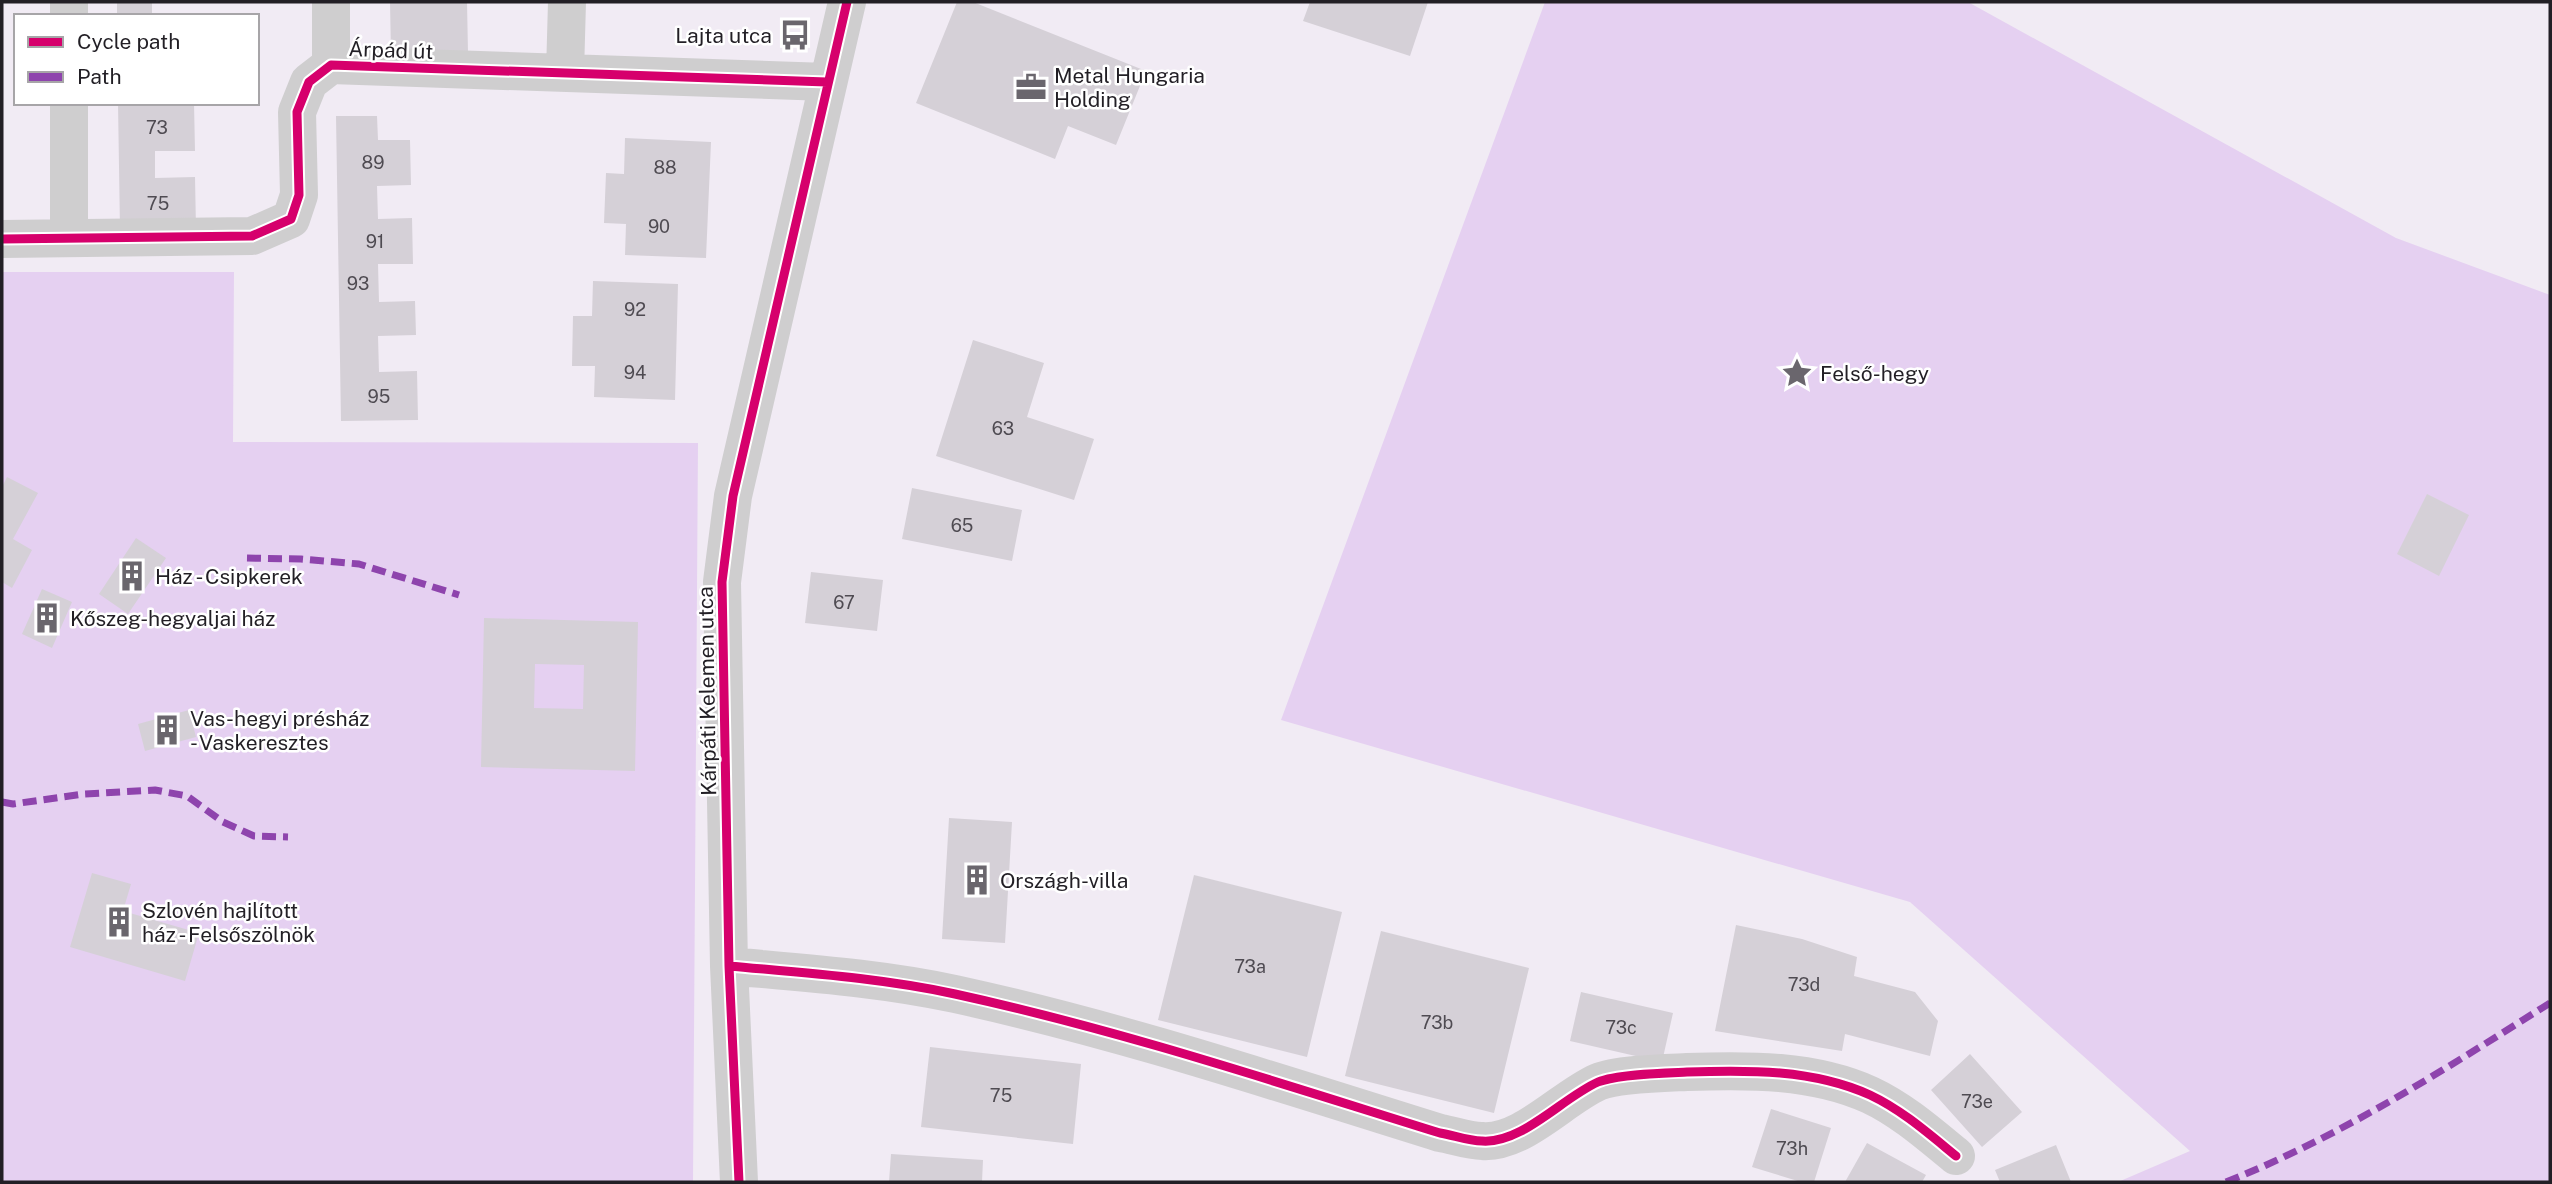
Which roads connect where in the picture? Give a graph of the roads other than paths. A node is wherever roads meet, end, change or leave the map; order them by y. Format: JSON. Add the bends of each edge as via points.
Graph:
{"nodes":[{"id":1,"x":331,"y":2,"type":"edge"},
{"id":2,"x":567,"y":2,"type":"edge"},
{"id":3,"x":847,"y":2,"type":"edge"},
{"id":4,"x":331,"y":65,"type":"junction"},
{"id":5,"x":565,"y":73,"type":"junction"},
{"id":6,"x":827,"y":82,"type":"junction"},
{"id":7,"x":69,"y":105,"type":"edge"},
{"id":8,"x":69,"y":237,"type":"junction"},
{"id":9,"x":2,"y":239,"type":"edge"},
{"id":10,"x":729,"y":966,"type":"junction"},
{"id":11,"x":1956,"y":1156,"type":"dead end"},
{"id":12,"x":739,"y":1182,"type":"edge"}],
"edges":[{"from":1,"to":4,"type":"street","name":"Árpád út"},
{"from":2,"to":5,"type":"street"},
{"from":3,"to":6,"type":"street","name":"Kárpáti Kelemen utca"},
{"from":4,"to":5,"type":"street","name":"Árpád út"},
{"from":4,"to":8,"type":"street","name":"Árpád út","via":[[309,82],[298,112],[299,195],[290,219],[252,236]]},
{"from":5,"to":6,"type":"street","name":"Árpád út"},
{"from":6,"to":10,"type":"street","name":"Kárpáti Kelemen utca","via":[[733,496],[722,582]]},
{"from":7,"to":8,"type":"street"},
{"from":8,"to":9,"type":"street","name":"Árpád út"},
{"from":10,"to":11,"type":"street","via":[[842,976],[953,994],[1126,1036],[1440,1133],[1483,1142],[1521,1132],[1600,1081],[1658,1073],[1752,1070],[1821,1079],[1870,1095],[1919,1125]]},
{"from":10,"to":12,"type":"street","name":"Kárpáti Kelemen utca"}]}
